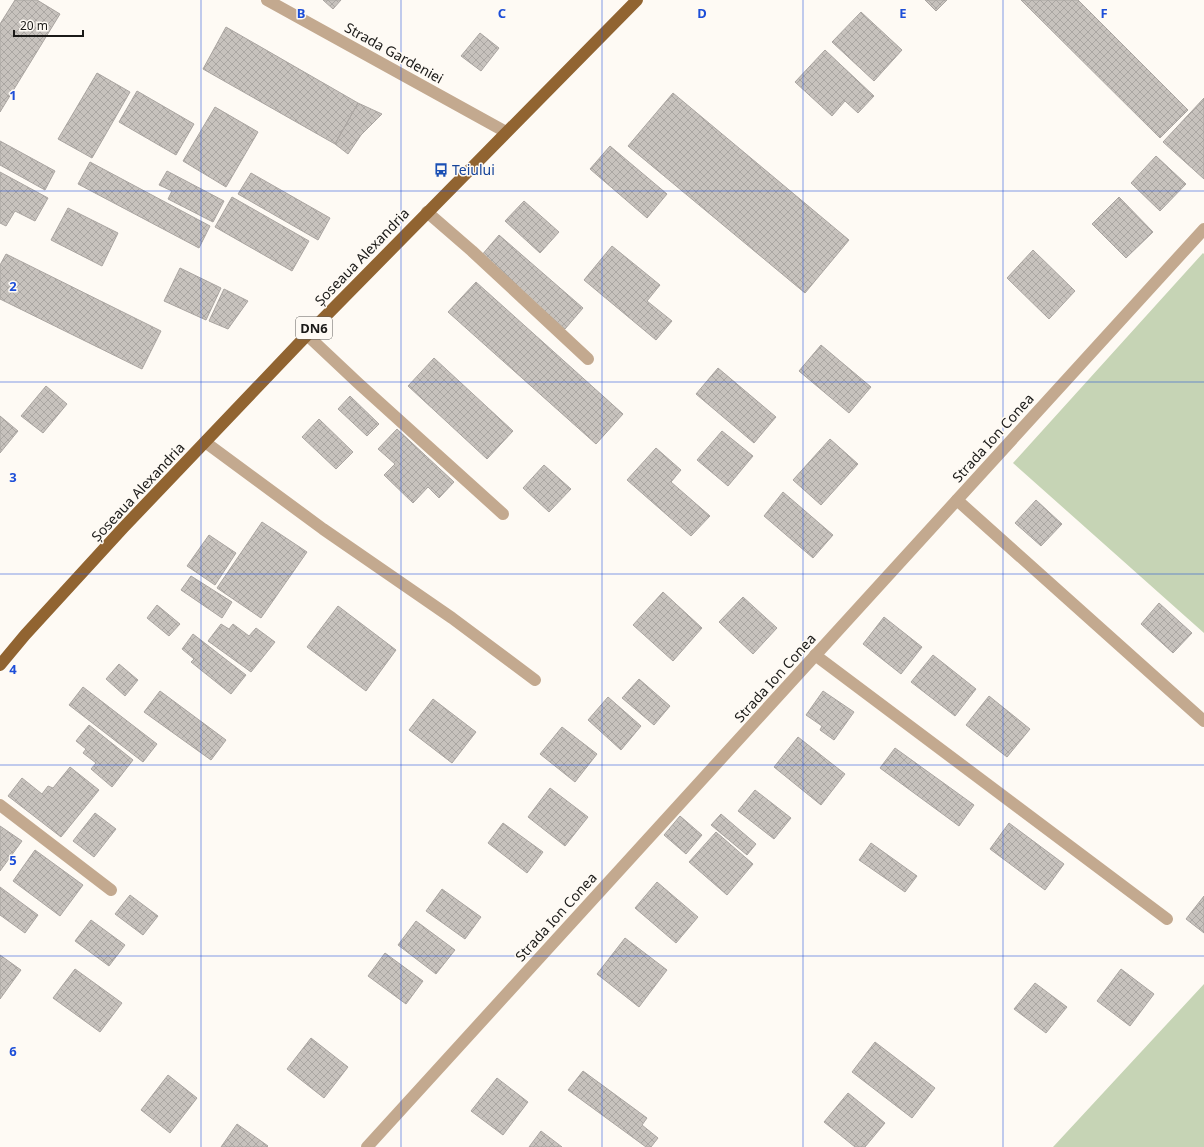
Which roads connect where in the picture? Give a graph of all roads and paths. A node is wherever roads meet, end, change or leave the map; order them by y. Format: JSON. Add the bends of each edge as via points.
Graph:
{"nodes":[{"id":1,"x":267,"y":0,"type":"edge"},
{"id":2,"x":637,"y":0,"type":"edge"},
{"id":3,"x":506,"y":132,"type":"junction"},
{"id":4,"x":426,"y":212,"type":"junction"},
{"id":5,"x":1204,"y":229,"type":"edge"},
{"id":6,"x":307,"y":335,"type":"junction"},
{"id":7,"x":588,"y":359,"type":"dead end"},
{"id":8,"x":205,"y":442,"type":"junction"},
{"id":9,"x":957,"y":500,"type":"junction"},
{"id":10,"x":503,"y":514,"type":"dead end"},
{"id":11,"x":815,"y":655,"type":"junction"},
{"id":12,"x":0,"y":665,"type":"edge"},
{"id":13,"x":535,"y":680,"type":"dead end"},
{"id":14,"x":1204,"y":721,"type":"edge"},
{"id":15,"x":0,"y":805,"type":"edge"},
{"id":16,"x":112,"y":890,"type":"dead end"},
{"id":17,"x":1167,"y":919,"type":"dead end"},
{"id":18,"x":367,"y":1147,"type":"edge"}],
"edges":[{"from":1,"to":3,"type":"street","name":"Strada Gardeniei"},
{"from":2,"to":3,"type":"main road","name":"Șoseaua Alexandria","number":"DN6"},
{"from":3,"to":4,"type":"main road","name":"Șoseaua Alexandria","number":"DN6"},
{"from":4,"to":6,"type":"main road","name":"Șoseaua Alexandria","number":"DN6"},
{"from":4,"to":7,"type":"street","via":[[472,251]]},
{"from":5,"to":9,"type":"street","name":"Strada Ion Conea"},
{"from":6,"to":8,"type":"main road","name":"Șoseaua Alexandria","number":"DN6"},
{"from":6,"to":10,"type":"street"},
{"from":8,"to":12,"type":"main road","name":"Șoseaua Alexandria","number":"DN6"},
{"from":8,"to":13,"type":"street"},
{"from":9,"to":11,"type":"street","name":"Strada Ion Conea"},
{"from":9,"to":14,"type":"street"},
{"from":11,"to":17,"type":"street"},
{"from":11,"to":18,"type":"street","name":"Strada Ion Conea"},
{"from":15,"to":16,"type":"street"}]}
